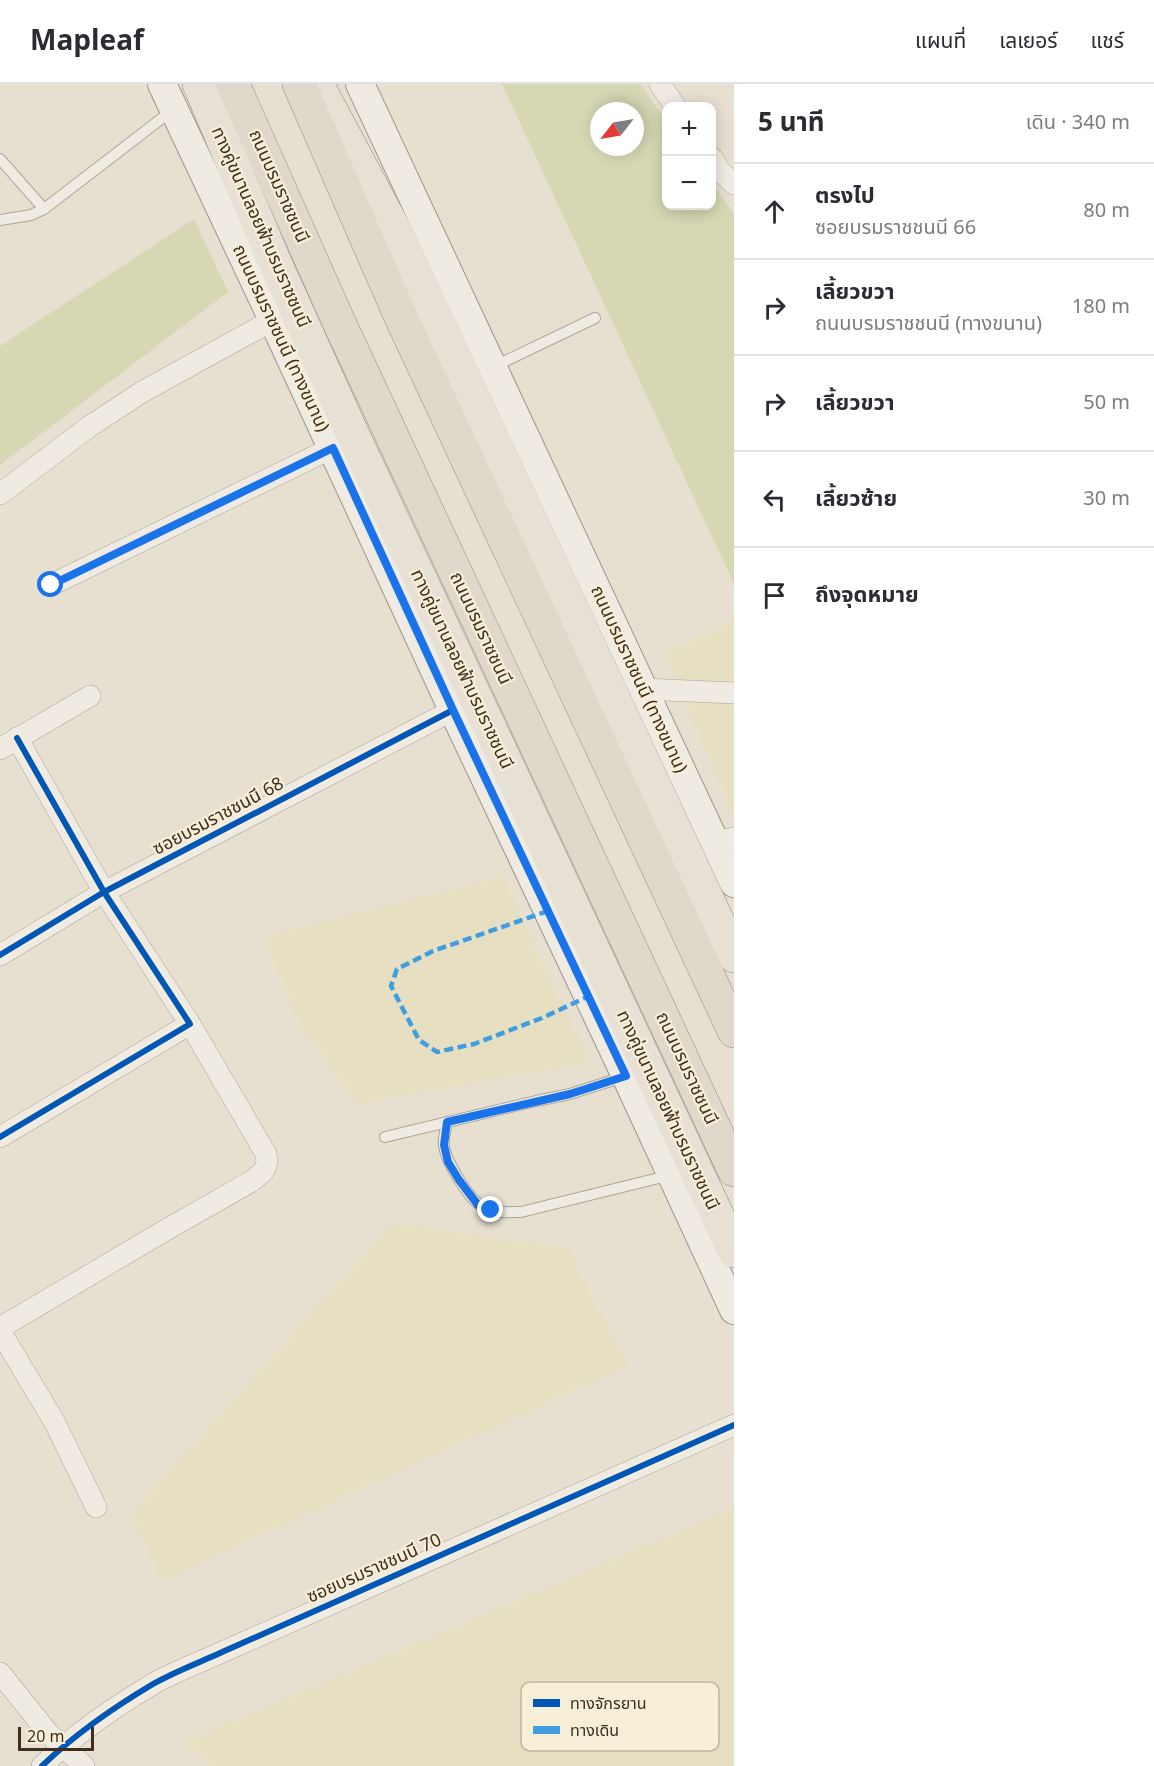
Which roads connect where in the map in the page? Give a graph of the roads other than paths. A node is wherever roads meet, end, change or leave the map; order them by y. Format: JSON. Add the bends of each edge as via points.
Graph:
{"nodes":[{"id":1,"x":199,"y":84,"type":"edge"},
{"id":2,"x":233,"y":84,"type":"edge"},
{"id":3,"x":299,"y":84,"type":"edge"},
{"id":4,"x":317,"y":84,"type":"edge"},
{"id":5,"x":360,"y":84,"type":"edge"},
{"id":6,"x":660,"y":84,"type":"edge"},
{"id":7,"x":168,"y":97,"type":"edge"},
{"id":8,"x":672,"y":102,"type":"edge"},
{"id":9,"x":0,"y":159,"type":"edge"},
{"id":10,"x":716,"y":165,"type":"edge"},
{"id":11,"x":734,"y":184,"type":"edge"},
{"id":12,"x":44,"y":209,"type":"junction"},
{"id":13,"x":0,"y":220,"type":"edge"},
{"id":14,"x":595,"y":318,"type":"dead end"},
{"id":15,"x":273,"y":320,"type":"junction"},
{"id":16,"x":493,"y":367,"type":"junction"},
{"id":17,"x":333,"y":448,"type":"junction"},
{"id":18,"x":0,"y":494,"type":"edge"},
{"id":19,"x":51,"y":585,"type":"dead end"},
{"id":20,"x":644,"y":689,"type":"junction"},
{"id":21,"x":734,"y":693,"type":"edge"},
{"id":22,"x":90,"y":696,"type":"dead end"},
{"id":23,"x":453,"y":710,"type":"junction"},
{"id":24,"x":9,"y":744,"type":"edge"},
{"id":25,"x":724,"y":840,"type":"edge"},
{"id":26,"x":734,"y":883,"type":"edge"},
{"id":27,"x":104,"y":892,"type":"junction"},
{"id":28,"x":0,"y":955,"type":"edge"},
{"id":29,"x":734,"y":956,"type":"edge"},
{"id":30,"x":190,"y":1024,"type":"junction"},
{"id":31,"x":734,"y":1031,"type":"edge"},
{"id":32,"x":626,"y":1076,"type":"junction"},
{"id":33,"x":447,"y":1122,"type":"junction"},
{"id":34,"x":0,"y":1137,"type":"edge"},
{"id":35,"x":385,"y":1137,"type":"dead end"},
{"id":36,"x":734,"y":1170,"type":"edge"},
{"id":37,"x":671,"y":1175,"type":"junction"},
{"id":38,"x":734,"y":1251,"type":"edge"},
{"id":39,"x":734,"y":1310,"type":"edge"},
{"id":40,"x":0,"y":1329,"type":"edge"},
{"id":41,"x":734,"y":1425,"type":"edge"},
{"id":42,"x":96,"y":1508,"type":"dead end"},
{"id":43,"x":0,"y":1673,"type":"edge"},
{"id":44,"x":63,"y":1747,"type":"junction"},
{"id":45,"x":42,"y":1766,"type":"edge"},
{"id":46,"x":84,"y":1766,"type":"edge"}],
"edges":[{"from":1,"to":38,"type":"main road","name":"ทางคู่ขนานลอยฟ้าบรมราชชนนี","via":[[353,435]]},
{"from":2,"to":36,"type":"highway","name":"ถนนบรมราชชนนี","via":[[343,330]]},
{"from":3,"to":31,"type":"highway","via":[[399,313]]},
{"from":4,"to":29,"type":"main road","via":[[403,247]]},
{"from":5,"to":16,"type":"main road","name":"ถนนบรมราชชนนี (ทางขนาน)"},
{"from":6,"to":8,"type":"street"},
{"from":7,"to":12,"type":"lane"},
{"from":7,"to":15,"type":"main road","name":"ถนนบรมราชชนนี (ทางขนาน)"},
{"from":9,"to":12,"type":"lane"},
{"from":10,"to":11,"type":"street"},
{"from":12,"to":13,"type":"lane"},
{"from":14,"to":16,"type":"lane"},
{"from":15,"to":17,"type":"main road","name":"ถนนบรมราชชนนี (ทางขนาน)"},
{"from":15,"to":18,"type":"street","via":[[142,392]]},
{"from":16,"to":20,"type":"main road","name":"ถนนบรมราชชนนี (ทางขนาน)"},
{"from":17,"to":19,"type":"street"},
{"from":17,"to":23,"type":"main road","name":"ถนนบรมราชชนนี (ทางขนาน)"},
{"from":20,"to":21,"type":"street"},
{"from":20,"to":25,"type":"main road","name":"ถนนบรมราชชนนี (ทางขนาน)"},
{"from":22,"to":24,"type":"street"},
{"from":23,"to":27,"type":"street","name":"ซอยบรมราชชนนี 68"},
{"from":23,"to":32,"type":"main road","name":"ถนนบรมราชชนนี (ทางขนาน)"},
{"from":24,"to":27,"type":"street"},
{"from":25,"to":26,"type":"main road","name":"ถนนบรมราชชนนี (ทางขนาน)"},
{"from":27,"to":28,"type":"street","name":"ซอยบรมราชชนนี 68"},
{"from":27,"to":30,"type":"street"},
{"from":30,"to":34,"type":"street"},
{"from":30,"to":40,"type":"street","via":[[266,1154],[264,1172]]},
{"from":32,"to":33,"type":"lane","via":[[570,1094]]},
{"from":32,"to":37,"type":"main road","name":"ถนนบรมราชชนนี (ทางขนาน)"},
{"from":33,"to":35,"type":"lane"},
{"from":33,"to":37,"type":"lane","via":[[444,1145],[448,1162],[478,1205],[491,1210],[521,1212]]},
{"from":37,"to":39,"type":"main road","name":"ถนนบรมราชชนนี (ทางขนาน)"},
{"from":40,"to":42,"type":"street","via":[[56,1423]]},
{"from":41,"to":44,"type":"street","name":"ซอยบรมราชชนนี 70","via":[[164,1679]]},
{"from":43,"to":44,"type":"street"},
{"from":44,"to":45,"type":"street","name":"ซอยบรมราชชนนี 70"},
{"from":44,"to":46,"type":"street"}]}
